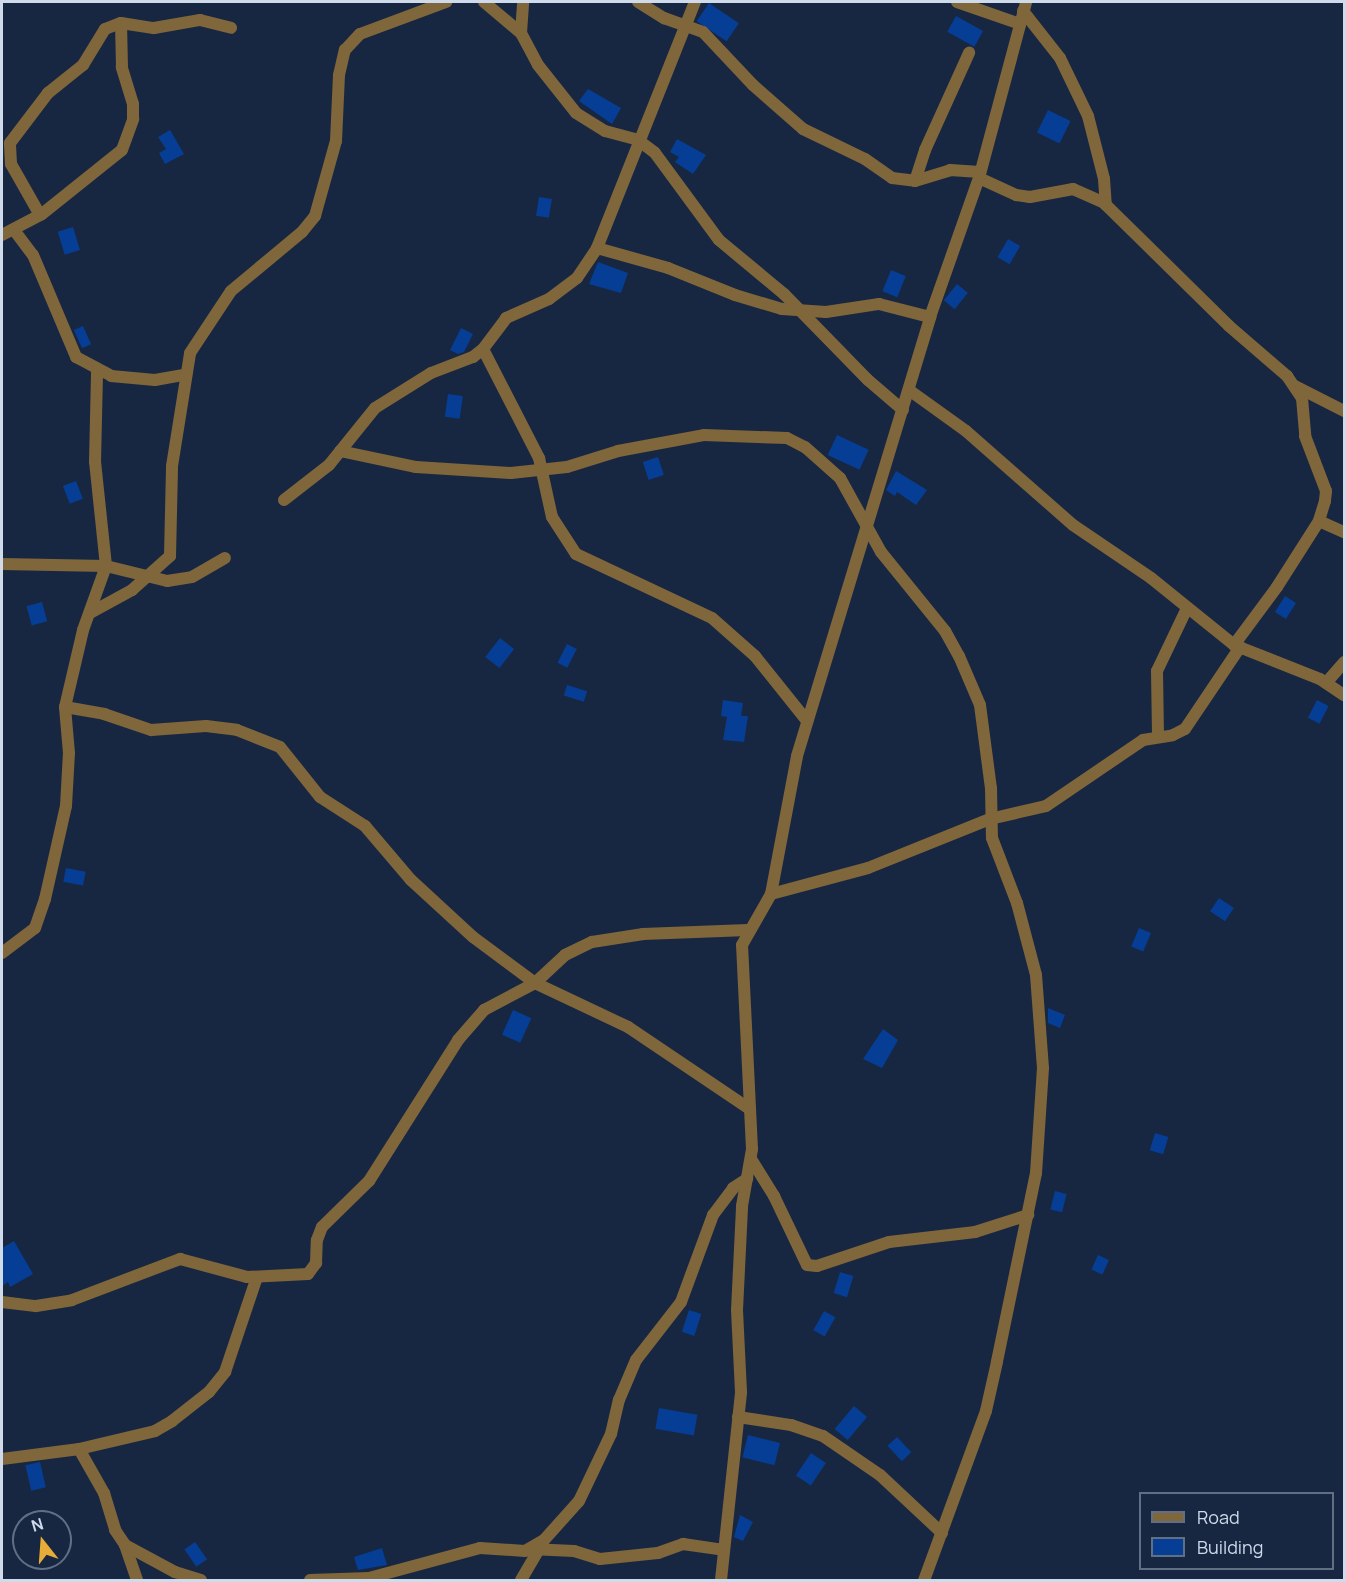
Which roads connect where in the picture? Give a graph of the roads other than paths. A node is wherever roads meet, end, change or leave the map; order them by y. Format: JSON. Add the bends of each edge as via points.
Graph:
{"nodes":[{"id":1,"x":446,"y":2,"type":"edge"},
{"id":2,"x":484,"y":2,"type":"edge"},
{"id":3,"x":523,"y":2,"type":"edge"},
{"id":4,"x":638,"y":2,"type":"edge"},
{"id":5,"x":695,"y":2,"type":"edge"},
{"id":6,"x":957,"y":2,"type":"edge"},
{"id":7,"x":1025,"y":6,"type":"edge"},
{"id":8,"x":121,"y":23,"type":"junction"},
{"id":9,"x":1020,"y":24,"type":"junction"},
{"id":10,"x":684,"y":27,"type":"junction"},
{"id":11,"x":231,"y":28,"type":"dead end"},
{"id":12,"x":521,"y":33,"type":"junction"},
{"id":13,"x":969,"y":54,"type":"dead end"},
{"id":14,"x":638,"y":140,"type":"junction"},
{"id":15,"x":979,"y":175,"type":"junction"},
{"id":16,"x":915,"y":181,"type":"junction"},
{"id":17,"x":1106,"y":205,"type":"junction"},
{"id":18,"x":40,"y":215,"type":"junction"},
{"id":19,"x":5,"y":233,"type":"edge"},
{"id":20,"x":597,"y":248,"type":"junction"},
{"id":21,"x":800,"y":312,"type":"junction"},
{"id":22,"x":930,"y":318,"type":"junction"},
{"id":23,"x":483,"y":349,"type":"junction"},
{"id":24,"x":97,"y":370,"type":"junction"},
{"id":25,"x":184,"y":375,"type":"junction"},
{"id":26,"x":1294,"y":386,"type":"junction"},
{"id":27,"x":909,"y":390,"type":"junction"},
{"id":28,"x":903,"y":410,"type":"junction"},
{"id":29,"x":1344,"y":411,"type":"edge"},
{"id":30,"x":340,"y":451,"type":"junction"},
{"id":31,"x":543,"y":471,"type":"junction"},
{"id":32,"x":284,"y":500,"type":"dead end"},
{"id":33,"x":1319,"y":521,"type":"junction"},
{"id":34,"x":867,"y":529,"type":"junction"},
{"id":35,"x":1344,"y":532,"type":"edge"},
{"id":36,"x":225,"y":558,"type":"dead end"},
{"id":37,"x":2,"y":564,"type":"edge"},
{"id":38,"x":106,"y":566,"type":"junction"},
{"id":39,"x":147,"y":577,"type":"junction"},
{"id":40,"x":1187,"y":608,"type":"junction"},
{"id":41,"x":90,"y":613,"type":"junction"},
{"id":42,"x":1237,"y":646,"type":"junction"},
{"id":43,"x":1344,"y":662,"type":"edge"},
{"id":44,"x":1326,"y":683,"type":"junction"},
{"id":45,"x":1344,"y":695,"type":"edge"},
{"id":46,"x":64,"y":706,"type":"junction"},
{"id":47,"x":807,"y":722,"type":"junction"},
{"id":48,"x":1158,"y":735,"type":"junction"},
{"id":49,"x":990,"y":819,"type":"junction"},
{"id":50,"x":771,"y":894,"type":"junction"},
{"id":51,"x":748,"y":930,"type":"junction"},
{"id":52,"x":2,"y":953,"type":"edge"},
{"id":53,"x":535,"y":983,"type":"junction"},
{"id":54,"x":747,"y":1108,"type":"junction"},
{"id":55,"x":752,"y":1160,"type":"junction"},
{"id":56,"x":747,"y":1179,"type":"junction"},
{"id":57,"x":1028,"y":1215,"type":"junction"},
{"id":58,"x":257,"y":1277,"type":"junction"},
{"id":59,"x":2,"y":1302,"type":"edge"},
{"id":60,"x":738,"y":1418,"type":"junction"},
{"id":61,"x":79,"y":1449,"type":"junction"},
{"id":62,"x":2,"y":1459,"type":"edge"},
{"id":63,"x":942,"y":1533,"type":"junction"},
{"id":64,"x":125,"y":1545,"type":"junction"},
{"id":65,"x":538,"y":1547,"type":"junction"},
{"id":66,"x":724,"y":1550,"type":"junction"},
{"id":67,"x":137,"y":1581,"type":"edge"},
{"id":68,"x":201,"y":1581,"type":"edge"},
{"id":69,"x":310,"y":1581,"type":"edge"},
{"id":70,"x":521,"y":1581,"type":"edge"},
{"id":71,"x":721,"y":1581,"type":"edge"},
{"id":72,"x":924,"y":1581,"type":"edge"}],
"edges":[{"from":1,"to":25,"type":"street","via":[[351,41],[339,75],[336,141],[315,216],[222,302],[190,353]]},
{"from":2,"to":12,"type":"street"},
{"from":3,"to":12,"type":"street"},
{"from":4,"to":10,"type":"street"},
{"from":5,"to":10,"type":"street"},
{"from":6,"to":9,"type":"street"},
{"from":7,"to":9,"type":"street"},
{"from":7,"to":17,"type":"street","via":[[1060,58],[1088,116],[1104,179]]},
{"from":8,"to":11,"type":"street","via":[[154,28],[208,20]]},
{"from":8,"to":18,"type":"street","via":[[122,67],[134,104],[122,150]]},
{"from":8,"to":18,"type":"street","via":[[105,29],[83,65],[48,93],[10,143],[11,164]]},
{"from":9,"to":15,"type":"street"},
{"from":10,"to":14,"type":"street"},
{"from":10,"to":16,"type":"street","via":[[708,36],[753,85],[803,129],[865,159],[892,178]]},
{"from":12,"to":14,"type":"street","via":[[538,65],[576,114],[605,131]]},
{"from":13,"to":16,"type":"street"},
{"from":14,"to":20,"type":"street"},
{"from":14,"to":21,"type":"street","via":[[665,164],[719,240]]},
{"from":15,"to":16,"type":"street","via":[[950,170]]},
{"from":15,"to":17,"type":"street","via":[[1016,195],[1030,197],[1073,189]]},
{"from":15,"to":22,"type":"street"},
{"from":17,"to":26,"type":"street"},
{"from":18,"to":19,"type":"street"},
{"from":19,"to":24,"type":"street","via":[[33,255],[71,351]]},
{"from":20,"to":21,"type":"street","via":[[668,268],[764,304]]},
{"from":20,"to":23,"type":"street","via":[[563,290],[506,318]]},
{"from":21,"to":22,"type":"street","via":[[879,304]]},
{"from":21,"to":28,"type":"street"},
{"from":22,"to":27,"type":"street"},
{"from":23,"to":30,"type":"street","via":[[404,387],[375,408]]},
{"from":23,"to":31,"type":"street"},
{"from":24,"to":25,"type":"street","via":[[111,376],[155,380]]},
{"from":24,"to":38,"type":"street","via":[[95,462]]},
{"from":25,"to":39,"type":"street","via":[[183,408],[172,466],[171,551],[163,566]]},
{"from":26,"to":29,"type":"street"},
{"from":26,"to":33,"type":"street","via":[[1302,398],[1310,452],[1326,490]]},
{"from":27,"to":28,"type":"street"},
{"from":27,"to":40,"type":"street","via":[[966,431],[1073,525]]},
{"from":28,"to":34,"type":"street"},
{"from":30,"to":31,"type":"street","via":[[416,467]]},
{"from":30,"to":32,"type":"street","via":[[320,473]]},
{"from":31,"to":34,"type":"street","via":[[632,448],[704,435],[787,438],[805,447],[840,478]]},
{"from":31,"to":47,"type":"street","via":[[552,518],[576,554],[712,618],[755,656]]},
{"from":33,"to":35,"type":"street"},
{"from":33,"to":42,"type":"street"},
{"from":34,"to":47,"type":"street"},
{"from":34,"to":49,"type":"street","via":[[945,631],[977,696],[991,788]]},
{"from":36,"to":39,"type":"street","via":[[192,577],[167,581]]},
{"from":37,"to":38,"type":"street"},
{"from":38,"to":39,"type":"street"},
{"from":38,"to":41,"type":"street"},
{"from":39,"to":41,"type":"street"},
{"from":40,"to":42,"type":"street"},
{"from":40,"to":48,"type":"street","via":[[1157,671]]},
{"from":41,"to":46,"type":"street"},
{"from":42,"to":44,"type":"street"},
{"from":42,"to":48,"type":"street","via":[[1185,729],[1173,735]]},
{"from":43,"to":44,"type":"street"},
{"from":44,"to":45,"type":"street"},
{"from":46,"to":52,"type":"street","via":[[69,753],[66,806],[45,899],[34,928]]},
{"from":46,"to":53,"type":"street","via":[[151,730],[206,726],[237,730],[280,747],[320,797],[349,812],[365,826],[436,905]]},
{"from":47,"to":50,"type":"street","via":[[788,792]]},
{"from":48,"to":49,"type":"street","via":[[1127,749],[1046,806]]},
{"from":49,"to":50,"type":"street","via":[[868,868]]},
{"from":49,"to":57,"type":"street","via":[[992,838],[1028,944],[1042,1021],[1041,1118]]},
{"from":50,"to":51,"type":"street"},
{"from":51,"to":53,"type":"street","via":[[695,930],[598,940],[565,955]]},
{"from":51,"to":54,"type":"street","via":[[741,957]]},
{"from":53,"to":54,"type":"street","via":[[628,1027]]},
{"from":53,"to":58,"type":"street","via":[[493,1004],[469,1026],[369,1181],[322,1227],[311,1272]]},
{"from":54,"to":55,"type":"street"},
{"from":55,"to":56,"type":"street"},
{"from":55,"to":57,"type":"street","via":[[807,1265],[831,1262],[890,1242],[975,1232]]},
{"from":56,"to":60,"type":"street","via":[[737,1310],[741,1392]]},
{"from":56,"to":65,"type":"street","via":[[733,1188],[713,1215],[681,1302],[636,1360],[619,1400],[611,1434],[579,1500]]},
{"from":57,"to":63,"type":"street","via":[[986,1411]]},
{"from":58,"to":59,"type":"street","via":[[180,1259],[72,1300],[36,1306]]},
{"from":58,"to":61,"type":"street","via":[[225,1372],[208,1392],[155,1431]]},
{"from":60,"to":63,"type":"street","via":[[791,1425],[824,1436],[880,1475]]},
{"from":60,"to":66,"type":"street"},
{"from":61,"to":62,"type":"street"},
{"from":61,"to":64,"type":"street","via":[[104,1493],[115,1530]]},
{"from":63,"to":72,"type":"street"},
{"from":64,"to":67,"type":"street"},
{"from":64,"to":68,"type":"street"},
{"from":65,"to":66,"type":"street","via":[[600,1559],[658,1553],[683,1544]]},
{"from":65,"to":69,"type":"street","via":[[510,1552],[480,1548],[369,1578]]},
{"from":65,"to":70,"type":"street"},
{"from":66,"to":71,"type":"street"}]}
